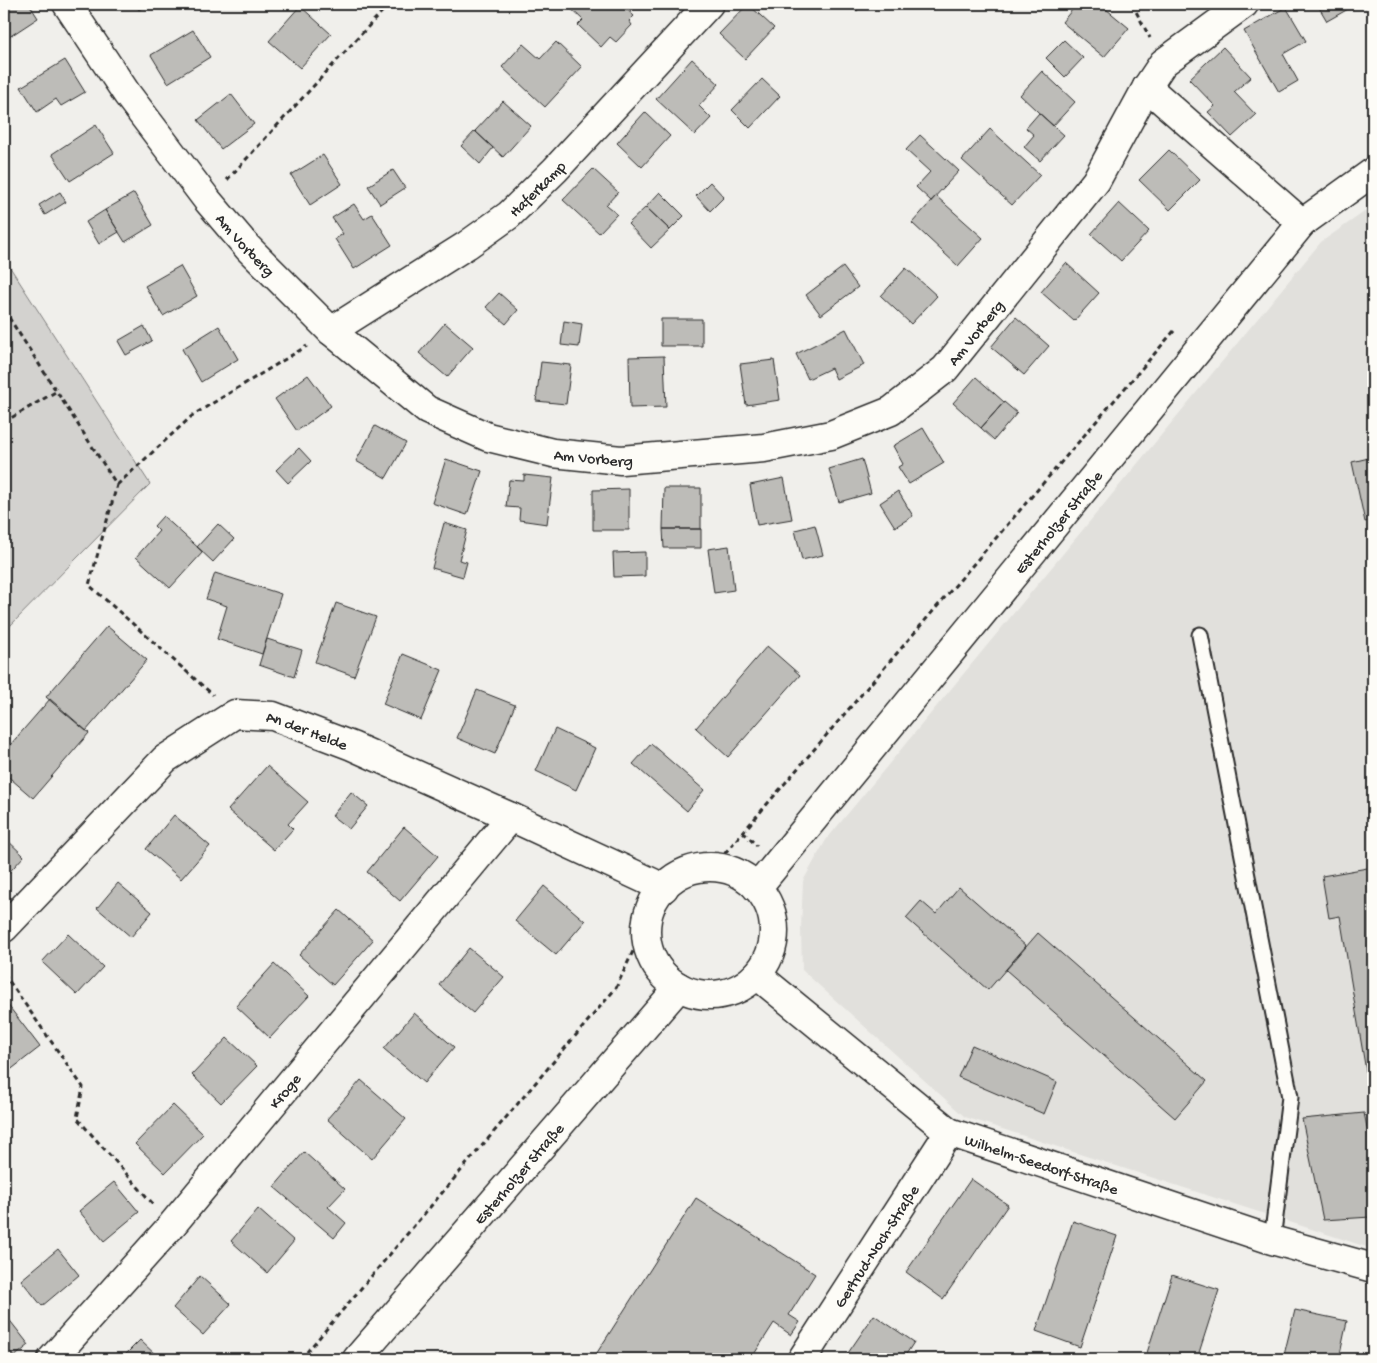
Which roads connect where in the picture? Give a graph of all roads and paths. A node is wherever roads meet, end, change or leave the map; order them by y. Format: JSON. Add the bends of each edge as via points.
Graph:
{"nodes":[{"id":1,"x":67,"y":4,"type":"edge"},
{"id":2,"x":389,"y":4,"type":"edge"},
{"id":3,"x":709,"y":4,"type":"edge"},
{"id":4,"x":1132,"y":4,"type":"edge"},
{"id":5,"x":1244,"y":4,"type":"edge"},
{"id":6,"x":1163,"y":63,"type":"junction"},
{"id":7,"x":1147,"y":87,"type":"junction"},
{"id":8,"x":1373,"y":172,"type":"edge"},
{"id":9,"x":208,"y":201,"type":"junction"},
{"id":10,"x":1302,"y":223,"type":"junction"},
{"id":11,"x":4,"y":310,"type":"edge"},
{"id":12,"x":1175,"y":330,"type":"dead end"},
{"id":13,"x":332,"y":331,"type":"junction"},
{"id":14,"x":56,"y":392,"type":"junction"},
{"id":15,"x":4,"y":422,"type":"edge"},
{"id":16,"x":117,"y":485,"type":"junction"},
{"id":17,"x":1200,"y":635,"type":"dead end"},
{"id":18,"x":234,"y":714,"type":"junction"},
{"id":19,"x":511,"y":817,"type":"junction"},
{"id":20,"x":713,"y":867,"type":"junction"},
{"id":21,"x":664,"y":888,"type":"junction"},
{"id":22,"x":758,"y":888,"type":"junction"},
{"id":23,"x":647,"y":921,"type":"junction"},
{"id":24,"x":4,"y":928,"type":"edge"},
{"id":25,"x":4,"y":974,"type":"edge"},
{"id":26,"x":757,"y":975,"type":"junction"},
{"id":27,"x":679,"y":987,"type":"junction"},
{"id":28,"x":949,"y":1132,"type":"junction"},
{"id":29,"x":172,"y":1225,"type":"junction"},
{"id":30,"x":1272,"y":1240,"type":"junction"},
{"id":31,"x":1373,"y":1268,"type":"edge"},
{"id":32,"x":52,"y":1359,"type":"edge"},
{"id":33,"x":301,"y":1359,"type":"edge"},
{"id":34,"x":357,"y":1359,"type":"edge"},
{"id":35,"x":802,"y":1359,"type":"edge"}],
"edges":[{"from":1,"to":9,"type":"street","name":"Am Vorberg","via":[[127,94]]},
{"from":2,"to":9,"type":"path"},
{"from":3,"to":13,"type":"street","name":"Haferkamp","via":[[509,216]]},
{"from":4,"to":6,"type":"path"},
{"from":5,"to":6,"type":"street","name":"Am Vorberg"},
{"from":6,"to":7,"type":"street","name":"Am Vorberg"},
{"from":7,"to":10,"type":"street"},
{"from":7,"to":13,"type":"street","name":"Am Vorberg","via":[[1096,181],[945,369],[892,410],[831,435],[764,448],[621,460],[552,454],[488,437],[427,410]]},
{"from":8,"to":10,"type":"street","name":"Esterholzer Straße"},
{"from":9,"to":13,"type":"street","name":"Am Vorberg","via":[[248,248]]},
{"from":10,"to":22,"type":"street","name":"Esterholzer Straße"},
{"from":11,"to":14,"type":"path"},
{"from":12,"to":20,"type":"path"},
{"from":13,"to":16,"type":"path","via":[[193,415]]},
{"from":14,"to":15,"type":"path"},
{"from":14,"to":16,"type":"path"},
{"from":16,"to":18,"type":"path","via":[[89,585]]},
{"from":17,"to":30,"type":"lane","via":[[1290,1097]]},
{"from":18,"to":19,"type":"street","name":"An der Helde","via":[[273,716],[352,746]]},
{"from":18,"to":24,"type":"street","via":[[165,759]]},
{"from":19,"to":21,"type":"street","name":"An der Helde"},
{"from":19,"to":29,"type":"street","name":"Kroge"},
{"from":20,"to":21,"type":"street","via":[[686,872]]},
{"from":20,"to":22,"type":"street","via":[[737,873]]},
{"from":21,"to":23,"type":"street","via":[[653,903]]},
{"from":22,"to":26,"type":"street","via":[[774,922],[774,941],[768,959]]},
{"from":23,"to":27,"type":"street","via":[[647,940],[653,959],[664,975]]},
{"from":23,"to":33,"type":"path","via":[[616,988]]},
{"from":25,"to":29,"type":"path","via":[[83,1087],[77,1118]]},
{"from":26,"to":27,"type":"street","via":[[741,988],[720,995],[699,994]]},
{"from":26,"to":28,"type":"street","name":"Wilhelm-Seedorf-Straße"},
{"from":27,"to":34,"type":"street","name":"Esterholzer Straße"},
{"from":28,"to":30,"type":"street","name":"Wilhelm-Seedorf-Straße"},
{"from":28,"to":35,"type":"street","name":"Gertrud-Noch-Straße"},
{"from":29,"to":32,"type":"street","name":"Kroge"},
{"from":30,"to":31,"type":"street","name":"Wilhelm-Seedorf-Straße"}]}
